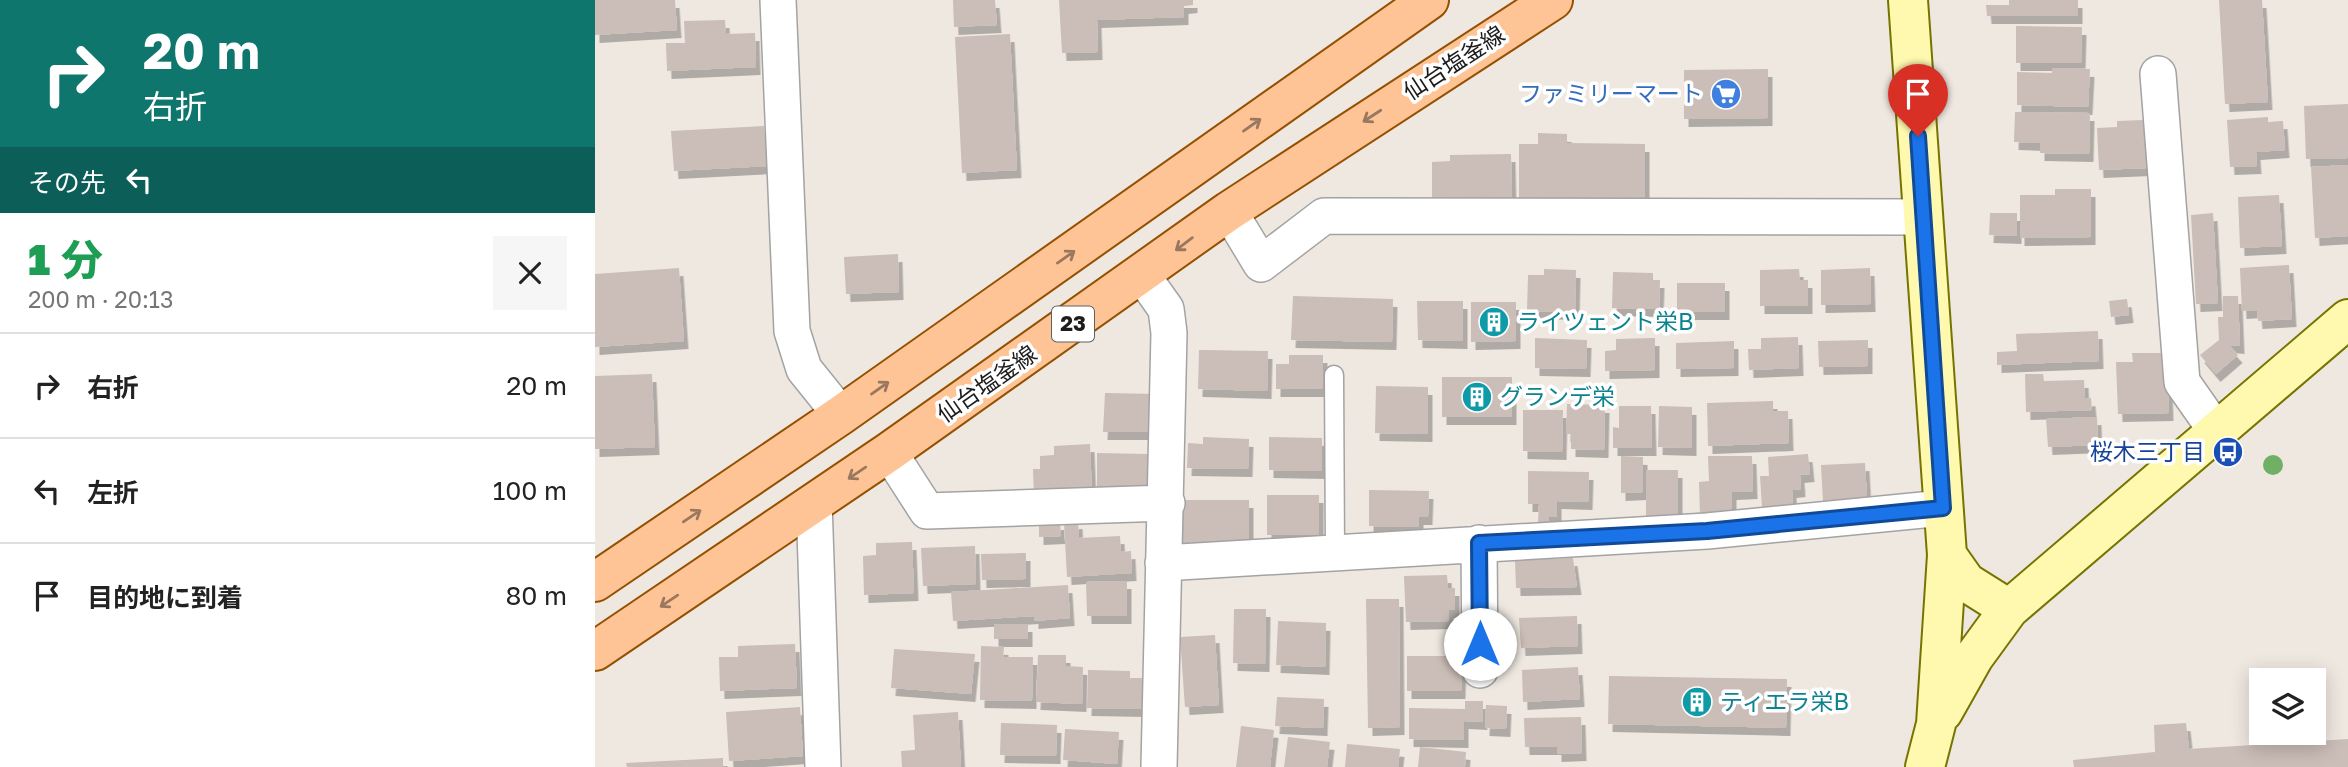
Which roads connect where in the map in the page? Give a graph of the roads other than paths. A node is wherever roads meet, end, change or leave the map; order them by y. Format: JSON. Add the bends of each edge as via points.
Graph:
{"nodes":[{"id":1,"x":778,"y":0,"type":"edge"},
{"id":2,"x":1429,"y":0,"type":"edge"},
{"id":3,"x":1553,"y":0,"type":"edge"},
{"id":4,"x":1908,"y":0,"type":"edge"},
{"id":5,"x":2158,"y":74,"type":"dead end"},
{"id":6,"x":1229,"y":211,"type":"junction"},
{"id":7,"x":1924,"y":217,"type":"junction"},
{"id":8,"x":1142,"y":275,"type":"junction"},
{"id":9,"x":2348,"y":320,"type":"edge"},
{"id":10,"x":1333,"y":375,"type":"dead end"},
{"id":11,"x":841,"y":415,"type":"junction"},
{"id":12,"x":2217,"y":432,"type":"junction"},
{"id":13,"x":888,"y":452,"type":"junction"},
{"id":14,"x":814,"y":502,"type":"junction"},
{"id":15,"x":1167,"y":503,"type":"junction"},
{"id":16,"x":1943,"y":508,"type":"junction"},
{"id":17,"x":1479,"y":543,"type":"junction"},
{"id":18,"x":1335,"y":553,"type":"junction"},
{"id":19,"x":1947,"y":555,"type":"junction"},
{"id":20,"x":1163,"y":563,"type":"junction"},
{"id":21,"x":595,"y":582,"type":"edge"},
{"id":22,"x":2008,"y":609,"type":"junction"},
{"id":23,"x":595,"y":651,"type":"edge"},
{"id":24,"x":1480,"y":670,"type":"dead end"},
{"id":25,"x":1936,"y":724,"type":"junction"},
{"id":26,"x":823,"y":767,"type":"edge"},
{"id":27,"x":1159,"y":767,"type":"edge"},
{"id":28,"x":1924,"y":767,"type":"edge"}],
"edges":[{"from":1,"to":11,"type":"street","via":[[792,331],[804,369]]},
{"from":11,"to":2,"type":"main road","number":"23","one_way":true},
{"from":3,"to":6,"type":"main road","name":"仙台塩釜線","number":"23","one_way":true},
{"from":4,"to":7,"type":"street"},
{"from":5,"to":12,"type":"street","via":[[2182,382]]},
{"from":6,"to":7,"type":"street","via":[[1261,264],[1324,216]]},
{"from":6,"to":8,"type":"main road","name":"仙台塩釜線","number":"23","one_way":true},
{"from":7,"to":16,"type":"street"},
{"from":8,"to":13,"type":"main road","name":"仙台塩釜線","number":"23"},
{"from":8,"to":15,"type":"street","via":[[1166,309],[1169,333]]},
{"from":9,"to":12,"type":"street"},
{"from":10,"to":18,"type":"lane"},
{"from":21,"to":11,"type":"main road","number":"23","one_way":true},
{"from":12,"to":22,"type":"street"},
{"from":13,"to":14,"type":"main road","name":"仙台塩釜線","number":"23","one_way":true},
{"from":13,"to":15,"type":"street","via":[[927,512]]},
{"from":14,"to":23,"type":"main road","name":"仙台塩釜線","number":"23","one_way":true},
{"from":14,"to":26,"type":"street"},
{"from":15,"to":20,"type":"street"},
{"from":16,"to":17,"type":"street","via":[[1707,531]]},
{"from":16,"to":19,"type":"street"},
{"from":17,"to":18,"type":"street"},
{"from":17,"to":24,"type":"street"},
{"from":18,"to":20,"type":"street"},
{"from":19,"to":22,"type":"street","via":[[1966,582]]},
{"from":19,"to":25,"type":"street"},
{"from":20,"to":27,"type":"street"},
{"from":22,"to":25,"type":"street"},
{"from":25,"to":28,"type":"street"}]}
